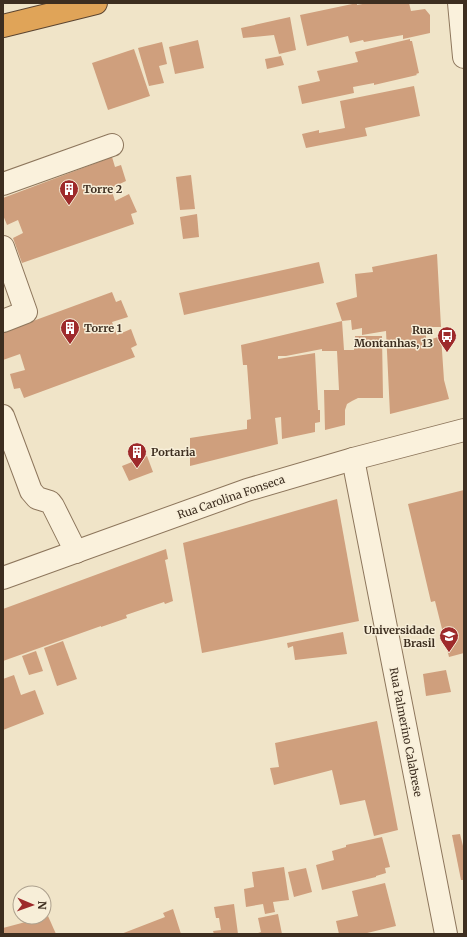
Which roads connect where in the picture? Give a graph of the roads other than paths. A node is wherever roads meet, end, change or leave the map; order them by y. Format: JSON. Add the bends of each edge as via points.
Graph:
{"nodes":[{"id":1,"x":96,"y":3,"type":"edge"},
{"id":2,"x":459,"y":3,"type":"edge"},
{"id":3,"x":3,"y":26,"type":"edge"},
{"id":4,"x":463,"y":26,"type":"edge"},
{"id":5,"x":464,"y":57,"type":"edge"},
{"id":6,"x":112,"y":145,"type":"dead end"},
{"id":7,"x":3,"y":184,"type":"edge"},
{"id":8,"x":3,"y":246,"type":"edge"},
{"id":9,"x":3,"y":321,"type":"edge"},
{"id":10,"x":3,"y":416,"type":"edge"},
{"id":11,"x":464,"y":430,"type":"edge"},
{"id":12,"x":353,"y":458,"type":"junction"},
{"id":13,"x":76,"y":552,"type":"junction"},
{"id":14,"x":3,"y":578,"type":"edge"},
{"id":15,"x":446,"y":934,"type":"edge"}],
"edges":[{"from":1,"to":3,"type":"highway"},
{"from":2,"to":4,"type":"street"},
{"from":4,"to":5,"type":"street"},
{"from":6,"to":7,"type":"street"},
{"from":8,"to":9,"type":"street","via":[[26,312]]},
{"from":10,"to":13,"type":"street","via":[[30,491],[37,498],[54,506]]},
{"from":11,"to":12,"type":"street","name":"Rua Carolina Fonseca"},
{"from":12,"to":13,"type":"street","name":"Rua Carolina Fonseca","via":[[247,490]]},
{"from":12,"to":15,"type":"street","name":"Rua Palmerino Calabrese"},
{"from":13,"to":14,"type":"street","name":"Rua Carolina Fonseca"}]}
